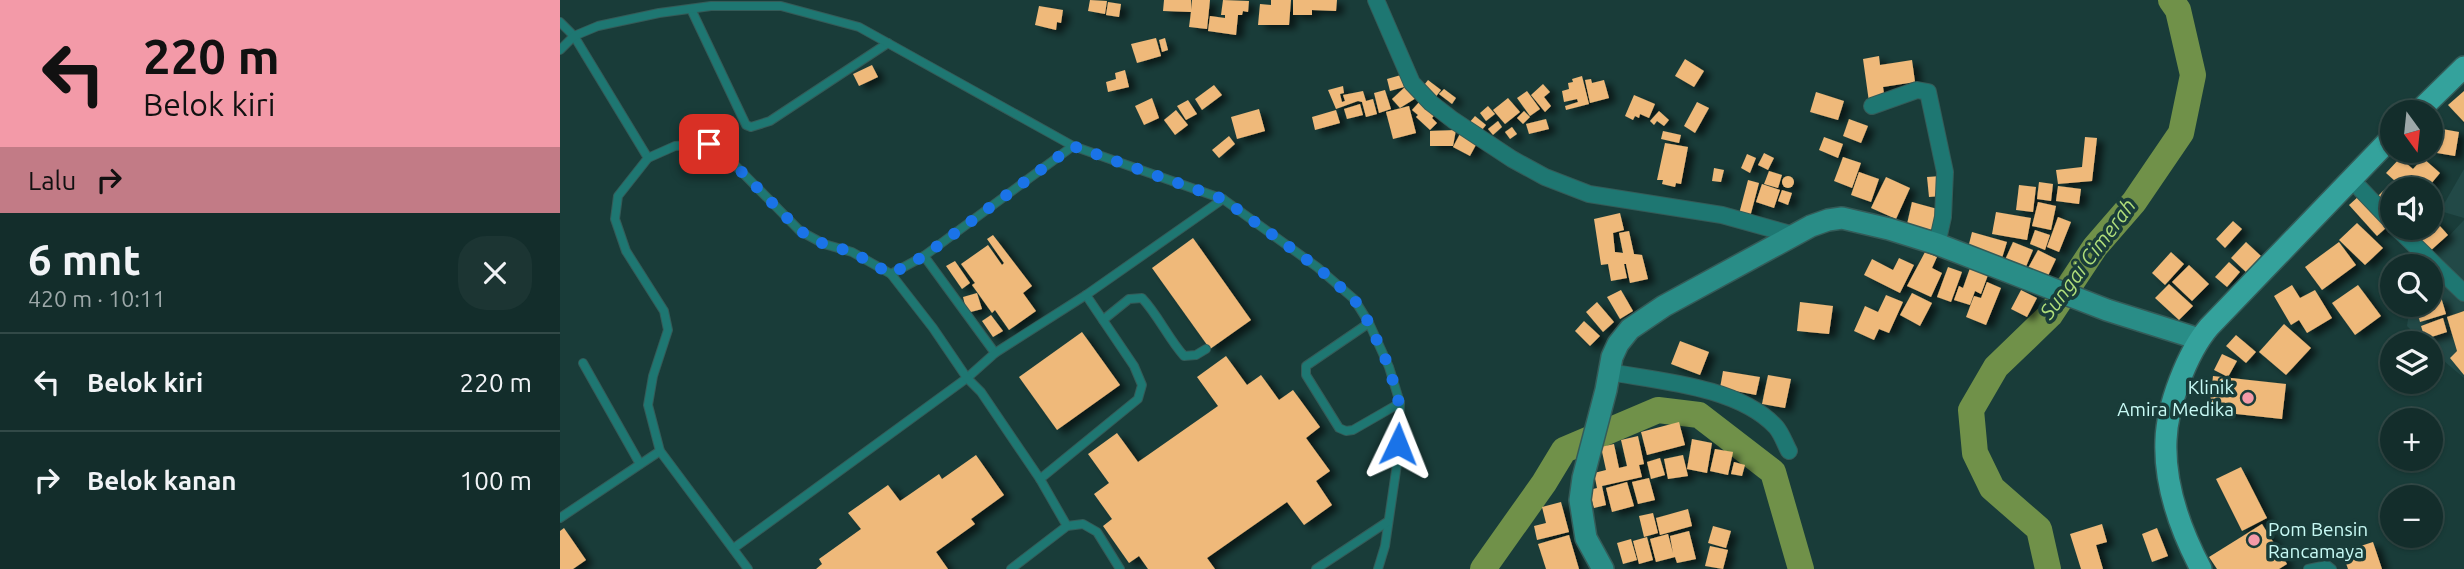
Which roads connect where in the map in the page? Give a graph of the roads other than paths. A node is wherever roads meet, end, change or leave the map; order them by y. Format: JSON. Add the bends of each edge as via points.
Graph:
{"nodes":[{"id":1,"x":1376,"y":0,"type":"edge"},
{"id":2,"x":691,"y":9,"type":"junction"},
{"id":3,"x":560,"y":22,"type":"edge"},
{"id":4,"x":574,"y":36,"type":"junction"},
{"id":5,"x":888,"y":43,"type":"junction"},
{"id":6,"x":560,"y":50,"type":"edge"},
{"id":7,"x":2464,"y":67,"type":"edge"},
{"id":8,"x":2430,"y":100,"type":"edge"},
{"id":9,"x":1872,"y":106,"type":"dead end"},
{"id":10,"x":1073,"y":146,"type":"junction"},
{"id":11,"x":2380,"y":149,"type":"edge"},
{"id":12,"x":648,"y":158,"type":"junction"},
{"id":13,"x":2350,"y":178,"type":"junction"},
{"id":14,"x":1223,"y":199,"type":"junction"},
{"id":15,"x":2380,"y":209,"type":"edge"},
{"id":16,"x":1794,"y":235,"type":"junction"},
{"id":17,"x":2409,"y":240,"type":"edge"},
{"id":18,"x":1937,"y":244,"type":"junction"},
{"id":19,"x":924,"y":256,"type":"junction"},
{"id":20,"x":891,"y":274,"type":"junction"},
{"id":21,"x":2464,"y":293,"type":"edge"},
{"id":22,"x":1086,"y":295,"type":"junction"},
{"id":23,"x":1103,"y":320,"type":"junction"},
{"id":24,"x":1369,"y":323,"type":"junction"},
{"id":25,"x":2199,"y":339,"type":"junction"},
{"id":26,"x":1206,"y":349,"type":"dead end"},
{"id":27,"x":995,"y":353,"type":"junction"},
{"id":28,"x":583,"y":363,"type":"dead end"},
{"id":29,"x":967,"y":378,"type":"junction"},
{"id":30,"x":1608,"y":381,"type":"junction"},
{"id":31,"x":1399,"y":403,"type":"junction"},
{"id":32,"x":660,"y":451,"type":"junction"},
{"id":33,"x":1789,"y":451,"type":"dead end"},
{"id":34,"x":640,"y":464,"type":"junction"},
{"id":35,"x":1040,"y":479,"type":"junction"},
{"id":36,"x":560,"y":518,"type":"edge"},
{"id":37,"x":1387,"y":522,"type":"junction"},
{"id":38,"x":1067,"y":526,"type":"junction"},
{"id":39,"x":734,"y":548,"type":"junction"},
{"id":40,"x":748,"y":569,"type":"edge"},
{"id":41,"x":1012,"y":569,"type":"edge"},
{"id":42,"x":1120,"y":569,"type":"edge"},
{"id":43,"x":1316,"y":569,"type":"edge"},
{"id":44,"x":1378,"y":569,"type":"edge"},
{"id":45,"x":1603,"y":569,"type":"edge"},
{"id":46,"x":2201,"y":569,"type":"edge"},
{"id":47,"x":2308,"y":569,"type":"edge"},
{"id":48,"x":2332,"y":569,"type":"edge"}],
"edges":[{"from":1,"to":16,"type":"street","via":[[1412,83],[1442,111],[1512,159],[1589,194],[1721,215]]},
{"from":2,"to":4,"type":"lane","via":[[598,26]]},
{"from":2,"to":5,"type":"lane","via":[[781,6],[859,27]]},
{"from":2,"to":5,"type":"lane","via":[[746,125],[751,127],[769,121]]},
{"from":3,"to":4,"type":"lane"},
{"from":4,"to":6,"type":"lane"},
{"from":4,"to":12,"type":"lane"},
{"from":5,"to":10,"type":"lane"},
{"from":7,"to":8,"type":"main road"},
{"from":9,"to":18,"type":"street","via":[[1917,89],[1928,92],[1945,172]]},
{"from":10,"to":14,"type":"lane"},
{"from":10,"to":19,"type":"lane"},
{"from":11,"to":13,"type":"main road"},
{"from":12,"to":20,"type":"lane","via":[[675,146],[709,144],[800,231]]},
{"from":12,"to":32,"type":"lane","via":[[618,196],[615,219],[626,251],[664,311],[668,330],[648,405]]},
{"from":13,"to":15,"type":"street"},
{"from":13,"to":25,"type":"main road"},
{"from":14,"to":22,"type":"lane"},
{"from":14,"to":24,"type":"lane","via":[[1326,275],[1354,299]]},
{"from":16,"to":18,"type":"main road","via":[[1842,218]]},
{"from":16,"to":30,"type":"main road","via":[[1644,318],[1618,344]]},
{"from":17,"to":21,"type":"street"},
{"from":18,"to":25,"type":"main road","via":[[2107,310]]},
{"from":19,"to":20,"type":"lane"},
{"from":19,"to":27,"type":"lane"},
{"from":20,"to":29,"type":"lane"},
{"from":22,"to":23,"type":"lane"},
{"from":22,"to":27,"type":"lane"},
{"from":23,"to":26,"type":"lane","via":[[1129,299],[1142,298],[1184,356]]},
{"from":23,"to":35,"type":"lane","via":[[1135,366],[1142,385],[1138,399]]},
{"from":24,"to":31,"type":"lane"},
{"from":24,"to":31,"type":"lane","via":[[1314,358],[1306,366],[1306,375],[1339,428],[1346,431]]},
{"from":25,"to":46,"type":"main road","via":[[2182,372],[2166,440],[2178,518]]},
{"from":27,"to":29,"type":"lane"},
{"from":28,"to":34,"type":"lane"},
{"from":29,"to":35,"type":"lane"},
{"from":29,"to":39,"type":"lane"},
{"from":30,"to":33,"type":"street","via":[[1703,390],[1739,402],[1777,428]]},
{"from":30,"to":45,"type":"main road","via":[[1580,500],[1586,538]]},
{"from":31,"to":37,"type":"lane","via":[[1397,464]]},
{"from":32,"to":34,"type":"lane"},
{"from":32,"to":39,"type":"lane"},
{"from":34,"to":36,"type":"lane"},
{"from":35,"to":38,"type":"lane"},
{"from":37,"to":43,"type":"lane"},
{"from":37,"to":44,"type":"lane"},
{"from":38,"to":41,"type":"lane"},
{"from":38,"to":42,"type":"lane","via":[[1083,524],[1097,532]]},
{"from":39,"to":40,"type":"lane"},
{"from":47,"to":48,"type":"lane","via":[[2321,565]]}]}
